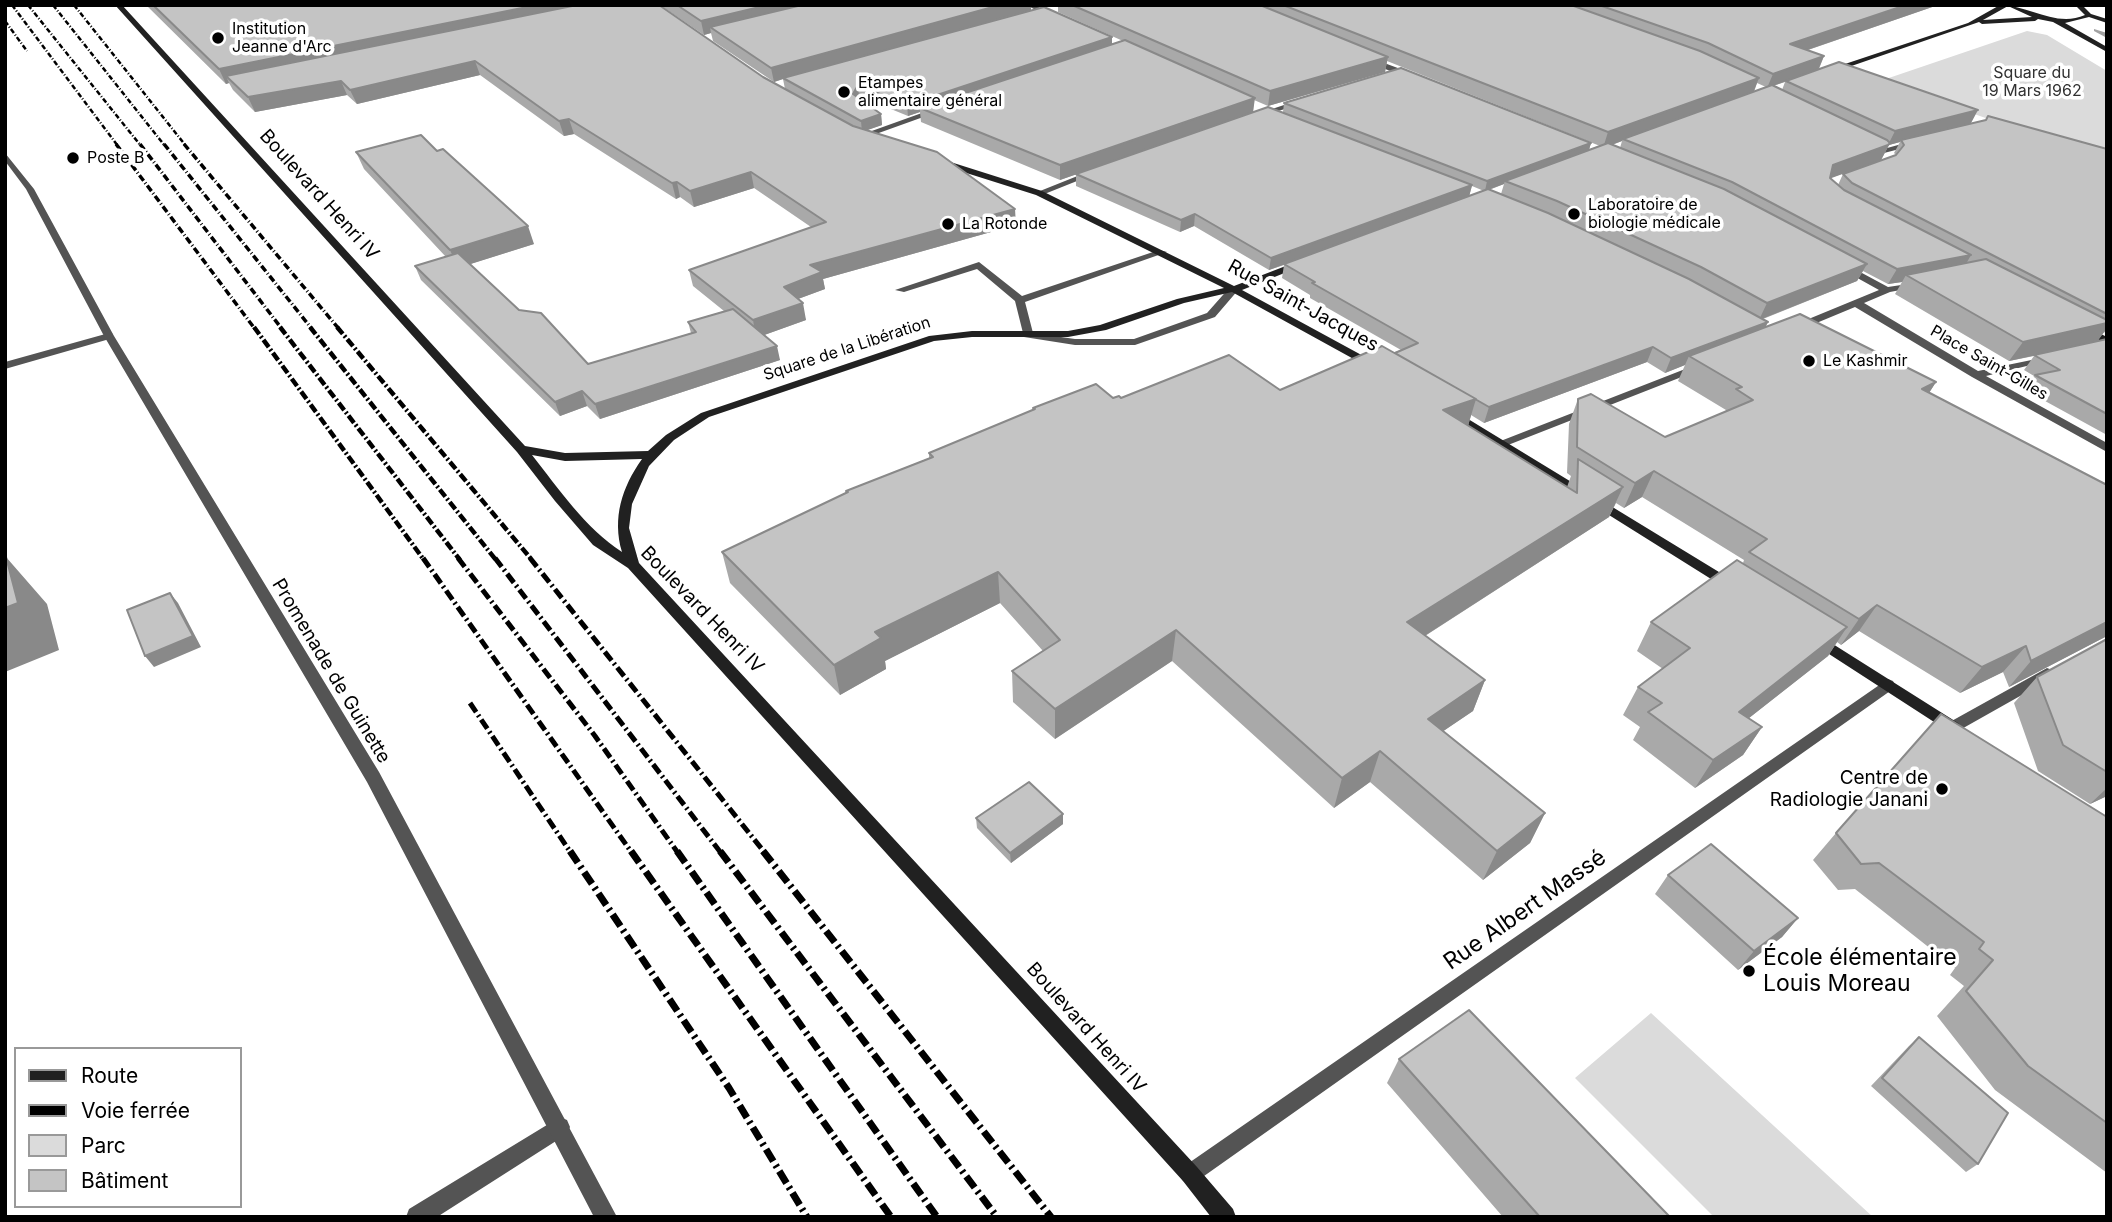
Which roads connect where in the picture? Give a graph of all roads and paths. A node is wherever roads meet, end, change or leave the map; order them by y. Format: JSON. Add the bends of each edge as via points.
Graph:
{"nodes":[{"id":1,"x":118,"y":5,"type":"edge"},
{"id":2,"x":2008,"y":5,"type":"edge"},
{"id":3,"x":2077,"y":5,"type":"edge"},
{"id":4,"x":1056,"y":9,"type":"edge"},
{"id":5,"x":2099,"y":9,"type":"dead end"},
{"id":6,"x":1029,"y":10,"type":"edge"},
{"id":7,"x":1042,"y":12,"type":"junction"},
{"id":8,"x":2089,"y":13,"type":"junction"},
{"id":9,"x":2051,"y":18,"type":"junction"},
{"id":10,"x":2011,"y":20,"type":"junction"},
{"id":11,"x":1066,"y":22,"type":"edge"},
{"id":12,"x":2107,"y":22,"type":"edge"},
{"id":13,"x":1970,"y":23,"type":"junction"},
{"id":14,"x":2068,"y":29,"type":"junction"},
{"id":15,"x":2107,"y":50,"type":"edge"},
{"id":16,"x":1361,"y":56,"type":"edge"},
{"id":17,"x":1399,"y":72,"type":"junction"},
{"id":18,"x":1820,"y":74,"type":"edge"},
{"id":19,"x":1387,"y":75,"type":"edge"},
{"id":20,"x":1424,"y":81,"type":"edge"},
{"id":21,"x":1315,"y":97,"type":"edge"},
{"id":22,"x":952,"y":106,"type":"edge"},
{"id":23,"x":1255,"y":107,"type":"edge"},
{"id":24,"x":1267,"y":112,"type":"junction"},
{"id":25,"x":1279,"y":117,"type":"edge"},
{"id":26,"x":1244,"y":120,"type":"edge"},
{"id":27,"x":848,"y":130,"type":"edge"},
{"id":28,"x":859,"y":136,"type":"junction"},
{"id":29,"x":1931,"y":139,"type":"edge"},
{"id":30,"x":873,"y":141,"type":"edge"},
{"id":31,"x":1871,"y":144,"type":"edge"},
{"id":32,"x":1884,"y":150,"type":"junction"},
{"id":33,"x":5,"y":155,"type":"edge"},
{"id":34,"x":925,"y":157,"type":"edge"},
{"id":35,"x":1891,"y":158,"type":"edge"},
{"id":36,"x":1100,"y":171,"type":"edge"},
{"id":37,"x":1039,"y":193,"type":"junction"},
{"id":38,"x":1163,"y":252,"type":"junction"},
{"id":39,"x":1831,"y":260,"type":"edge"},
{"id":40,"x":1303,"y":263,"type":"edge"},
{"id":41,"x":1925,"y":282,"type":"edge"},
{"id":42,"x":1234,"y":289,"type":"junction"},
{"id":43,"x":900,"y":290,"type":"dead end"},
{"id":44,"x":1887,"y":290,"type":"junction"},
{"id":45,"x":1020,"y":300,"type":"junction"},
{"id":46,"x":1856,"y":303,"type":"junction"},
{"id":47,"x":2071,"y":322,"type":"edge"},
{"id":48,"x":1811,"y":333,"type":"edge"},
{"id":49,"x":1028,"y":335,"type":"junction"},
{"id":50,"x":109,"y":336,"type":"junction"},
{"id":51,"x":2107,"y":343,"type":"edge"},
{"id":52,"x":2094,"y":348,"type":"edge"},
{"id":53,"x":2054,"y":357,"type":"edge"},
{"id":54,"x":1714,"y":361,"type":"edge"},
{"id":55,"x":5,"y":366,"type":"edge"},
{"id":56,"x":1386,"y":373,"type":"edge"},
{"id":57,"x":1976,"y":375,"type":"junction"},
{"id":58,"x":1445,"y":408,"type":"edge"},
{"id":59,"x":1504,"y":442,"type":"junction"},
{"id":60,"x":2107,"y":448,"type":"edge"},
{"id":61,"x":522,"y":449,"type":"junction"},
{"id":62,"x":650,"y":455,"type":"junction"},
{"id":63,"x":633,"y":565,"type":"junction"},
{"id":64,"x":1742,"y":592,"type":"edge"},
{"id":65,"x":1809,"y":634,"type":"edge"},
{"id":66,"x":2056,"y":669,"type":"edge"},
{"id":67,"x":1888,"y":685,"type":"junction"},
{"id":68,"x":560,"y":1127,"type":"junction"},
{"id":69,"x":1190,"y":1174,"type":"junction"},
{"id":70,"x":417,"y":1217,"type":"edge"},
{"id":71,"x":606,"y":1217,"type":"edge"},
{"id":72,"x":1225,"y":1217,"type":"edge"}],
"edges":[{"from":1,"to":61,"type":"street","name":"Boulevard Henri IV"},
{"from":2,"to":9,"type":"street"},
{"from":2,"to":13,"type":"street"},
{"from":3,"to":8,"type":"street"},
{"from":4,"to":7,"type":"street"},
{"from":5,"to":8,"type":"street"},
{"from":6,"to":7,"type":"street"},
{"from":7,"to":11,"type":"street"},
{"from":8,"to":9,"type":"street","via":[[2074,20]]},
{"from":8,"to":12,"type":"street"},
{"from":9,"to":10,"type":"street"},
{"from":9,"to":14,"type":"street"},
{"from":10,"to":13,"type":"street"},
{"from":10,"to":14,"type":"street"},
{"from":13,"to":18,"type":"street"},
{"from":14,"to":15,"type":"street"},
{"from":16,"to":17,"type":"street"},
{"from":17,"to":19,"type":"street"},
{"from":17,"to":20,"type":"street"},
{"from":21,"to":24,"type":"street"},
{"from":22,"to":28,"type":"street"},
{"from":23,"to":24,"type":"street"},
{"from":24,"to":25,"type":"street"},
{"from":24,"to":26,"type":"street"},
{"from":27,"to":28,"type":"street"},
{"from":28,"to":30,"type":"street"},
{"from":29,"to":32,"type":"street"},
{"from":31,"to":32,"type":"street"},
{"from":32,"to":35,"type":"street"},
{"from":33,"to":50,"type":"street","name":"Promenade de Guinette","via":[[30,189]]},
{"from":34,"to":37,"type":"street","name":"Rue Saint-Jacques"},
{"from":36,"to":37,"type":"street"},
{"from":37,"to":38,"type":"street","name":"Rue Saint-Jacques"},
{"from":38,"to":42,"type":"street","name":"Rue Saint-Jacques"},
{"from":38,"to":45,"type":"street"},
{"from":39,"to":44,"type":"street"},
{"from":40,"to":42,"type":"street","name":"Square de la Libération"},
{"from":41,"to":44,"type":"street"},
{"from":42,"to":49,"type":"street","name":"Square de la Libération","via":[[1181,301],[1102,328]]},
{"from":42,"to":49,"type":"street","via":[[1211,315],[1135,342],[1075,342]]},
{"from":42,"to":56,"type":"street","name":"Rue Saint-Jacques"},
{"from":43,"to":45,"type":"street","via":[[979,265]]},
{"from":44,"to":46,"type":"street"},
{"from":45,"to":49,"type":"street"},
{"from":46,"to":48,"type":"street","via":[[1794,329]]},
{"from":46,"to":57,"type":"street","name":"Place Saint-Gilles"},
{"from":47,"to":51,"type":"street"},
{"from":49,"to":62,"type":"street","name":"Square de la Libération","via":[[972,334],[898,348],[705,415]]},
{"from":50,"to":55,"type":"street"},
{"from":50,"to":68,"type":"street","name":"Promenade de Guinette","via":[[373,777]]},
{"from":51,"to":52,"type":"street"},
{"from":53,"to":57,"type":"street"},
{"from":54,"to":59,"type":"street"},
{"from":57,"to":60,"type":"street","name":"Place Saint-Gilles"},
{"from":58,"to":59,"type":"street"},
{"from":59,"to":64,"type":"street"},
{"from":61,"to":62,"type":"street","via":[[565,457]]},
{"from":61,"to":63,"type":"street","name":"Boulevard Henri IV","via":[[598,542]]},
{"from":62,"to":63,"type":"street","name":"Square de la Libération","via":[[626,501],[623,527]]},
{"from":63,"to":69,"type":"street","name":"Boulevard Henri IV"},
{"from":65,"to":67,"type":"street"},
{"from":66,"to":67,"type":"street","via":[[1958,731]]},
{"from":67,"to":69,"type":"street","name":"Rue Albert Massé"},
{"from":68,"to":70,"type":"street"},
{"from":68,"to":71,"type":"street","name":"Promenade de Guinette"},
{"from":69,"to":72,"type":"street","name":"Boulevard Henri IV"}]}
